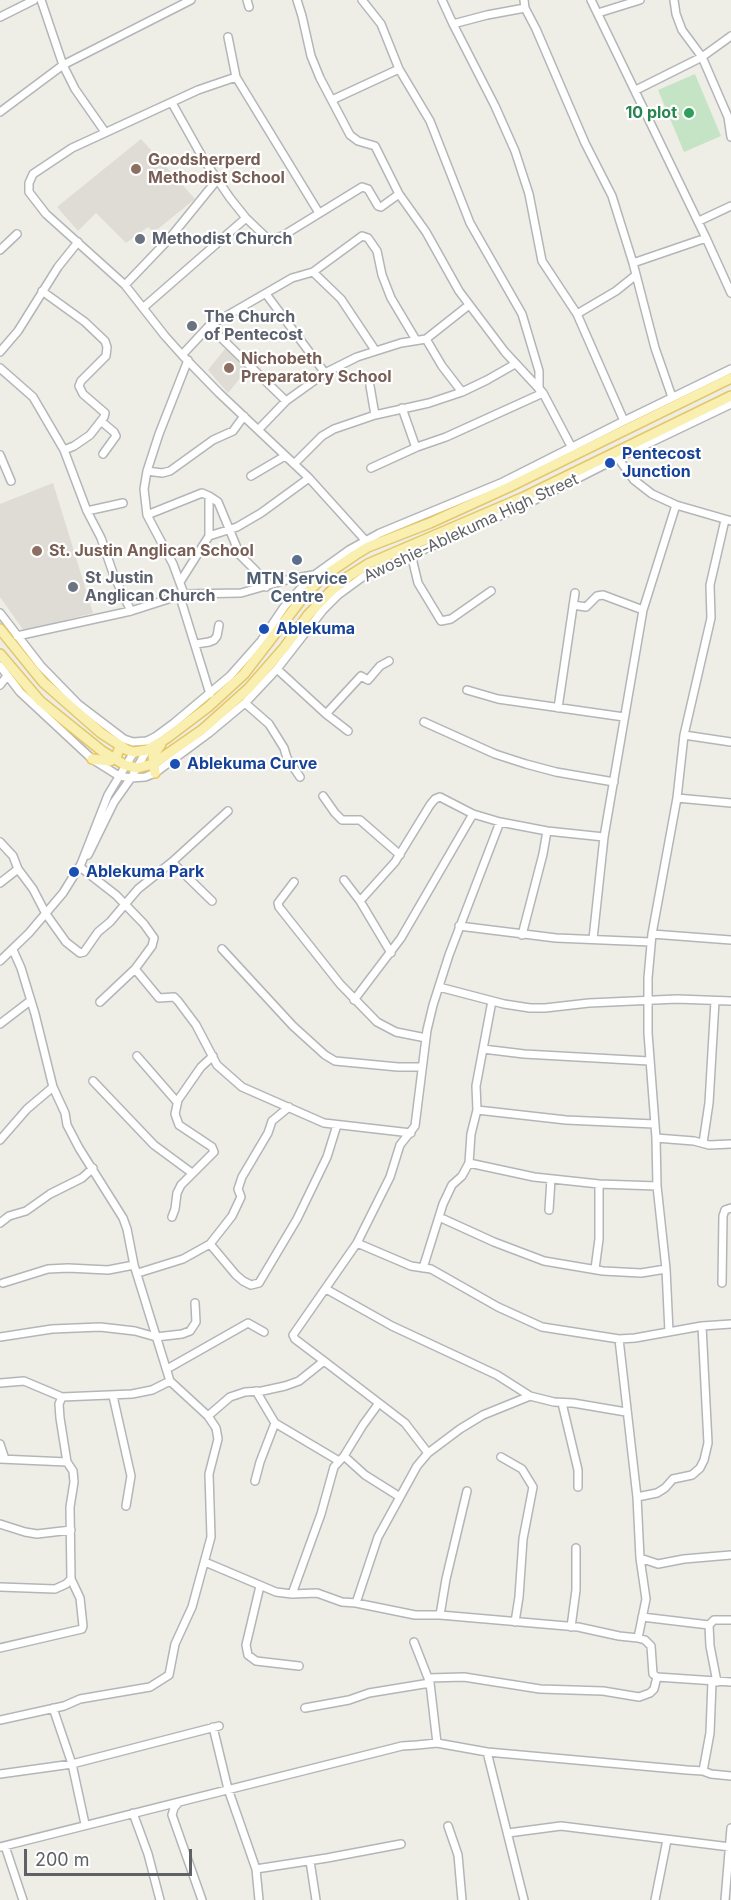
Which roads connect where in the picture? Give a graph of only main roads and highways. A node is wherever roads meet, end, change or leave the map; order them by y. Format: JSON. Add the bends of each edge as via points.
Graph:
{"nodes":[{"id":1,"x":731,"y":378,"type":"edge"},
{"id":2,"x":731,"y":396,"type":"edge"},
{"id":3,"x":0,"y":628,"type":"edge"},
{"id":4,"x":0,"y":654,"type":"edge"},
{"id":5,"x":167,"y":738,"type":"junction"},
{"id":6,"x":120,"y":747,"type":"junction"},
{"id":7,"x":92,"y":759,"type":"road end"},
{"id":8,"x":113,"y":760,"type":"junction"},
{"id":9,"x":154,"y":769,"type":"junction"}],
"edges":[{"from":1,"to":5,"type":"main road","name":"Awoshie-Ablekuma High Street","via":[[509,488],[430,523],[382,537],[315,585],[262,652]]},
{"from":2,"to":9,"type":"main road","name":"Awoshie-Ablekuma High Street","via":[[525,501],[368,564],[332,590],[249,688]]},
{"from":3,"to":6,"type":"main road","via":[[18,653]]},
{"from":4,"to":8,"type":"main road","via":[[23,689]]},
{"from":5,"to":6,"type":"main road","name":"Awoshie-Ablekuma High Street","via":[[134,752]]},
{"from":5,"to":9,"type":"main road","via":[[155,752]]},
{"from":6,"to":8,"type":"main road"},
{"from":7,"to":8,"type":"main road"},
{"from":8,"to":9,"type":"main road","name":"Awoshie-Ablekuma High Street"}]}
